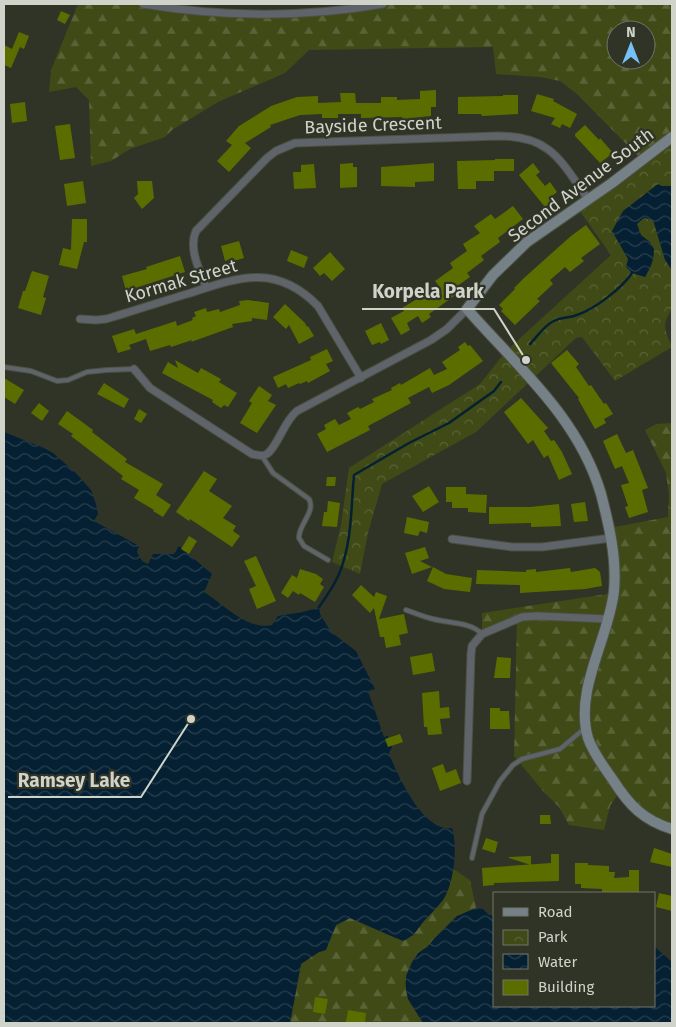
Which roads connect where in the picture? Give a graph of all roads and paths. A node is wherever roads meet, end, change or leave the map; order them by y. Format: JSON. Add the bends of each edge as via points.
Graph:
{"nodes":[{"id":1,"x":143,"y":4,"type":"edge"},
{"id":2,"x":382,"y":4,"type":"edge"},
{"id":3,"x":672,"y":137,"type":"edge"},
{"id":4,"x":588,"y":199,"type":"junction"},
{"id":5,"x":206,"y":288,"type":"junction"},
{"id":6,"x":467,"y":309,"type":"junction"},
{"id":7,"x":80,"y":319,"type":"dead end"},
{"id":8,"x":4,"y":367,"type":"edge"},
{"id":9,"x":134,"y":369,"type":"joint"},
{"id":10,"x":361,"y":378,"type":"junction"},
{"id":11,"x":261,"y":455,"type":"junction"},
{"id":12,"x":611,"y":538,"type":"junction"},
{"id":13,"x":452,"y":539,"type":"dead end"},
{"id":14,"x":328,"y":560,"type":"dead end"},
{"id":15,"x":406,"y":610,"type":"dead end"},
{"id":16,"x":608,"y":619,"type":"junction"},
{"id":17,"x":482,"y":634,"type":"junction"},
{"id":18,"x":586,"y":728,"type":"junction"},
{"id":19,"x":467,"y":781,"type":"dead end"},
{"id":20,"x":672,"y":829,"type":"edge"},
{"id":21,"x":472,"y":858,"type":"dead end"}],
"edges":[{"from":1,"to":2,"type":"street","via":[[206,12],[298,14]]},
{"from":3,"to":4,"type":"street","name":"Second Avenue South"},
{"from":4,"to":5,"type":"street","name":"Bayside Crescent","via":[[552,151],[526,138],[498,136],[295,143],[267,158],[196,231],[193,249]]},
{"from":4,"to":6,"type":"street","name":"Second Avenue South","via":[[527,242],[493,275]]},
{"from":5,"to":7,"type":"street","name":"Kormak Street","via":[[106,319]]},
{"from":5,"to":10,"type":"street","name":"Kormak Street","via":[[233,279],[258,276],[280,281],[302,292],[324,313]]},
{"from":6,"to":10,"type":"street","name":"Second Avenue South","via":[[436,337]]},
{"from":6,"to":12,"type":"street","via":[[542,390],[570,427],[600,492]]},
{"from":8,"to":9,"type":"lane","via":[[57,381],[87,372]]},
{"from":9,"to":11,"type":"street","via":[[150,388],[252,454]]},
{"from":10,"to":11,"type":"street","name":"Second Avenue South","via":[[294,413],[269,452]]},
{"from":11,"to":14,"type":"lane","via":[[273,473],[309,499],[311,507],[299,538],[304,546]]},
{"from":12,"to":13,"type":"street","via":[[542,547],[512,547]]},
{"from":12,"to":16,"type":"street","via":[[614,587]]},
{"from":15,"to":17,"type":"lane","via":[[470,626]]},
{"from":16,"to":17,"type":"street","via":[[522,617]]},
{"from":16,"to":18,"type":"street","via":[[587,696]]},
{"from":17,"to":19,"type":"street","via":[[472,646],[471,654]]},
{"from":18,"to":20,"type":"street","via":[[603,766],[626,798],[641,815]]},
{"from":18,"to":21,"type":"lane","via":[[560,749],[522,758],[513,765],[482,814]]}]}
